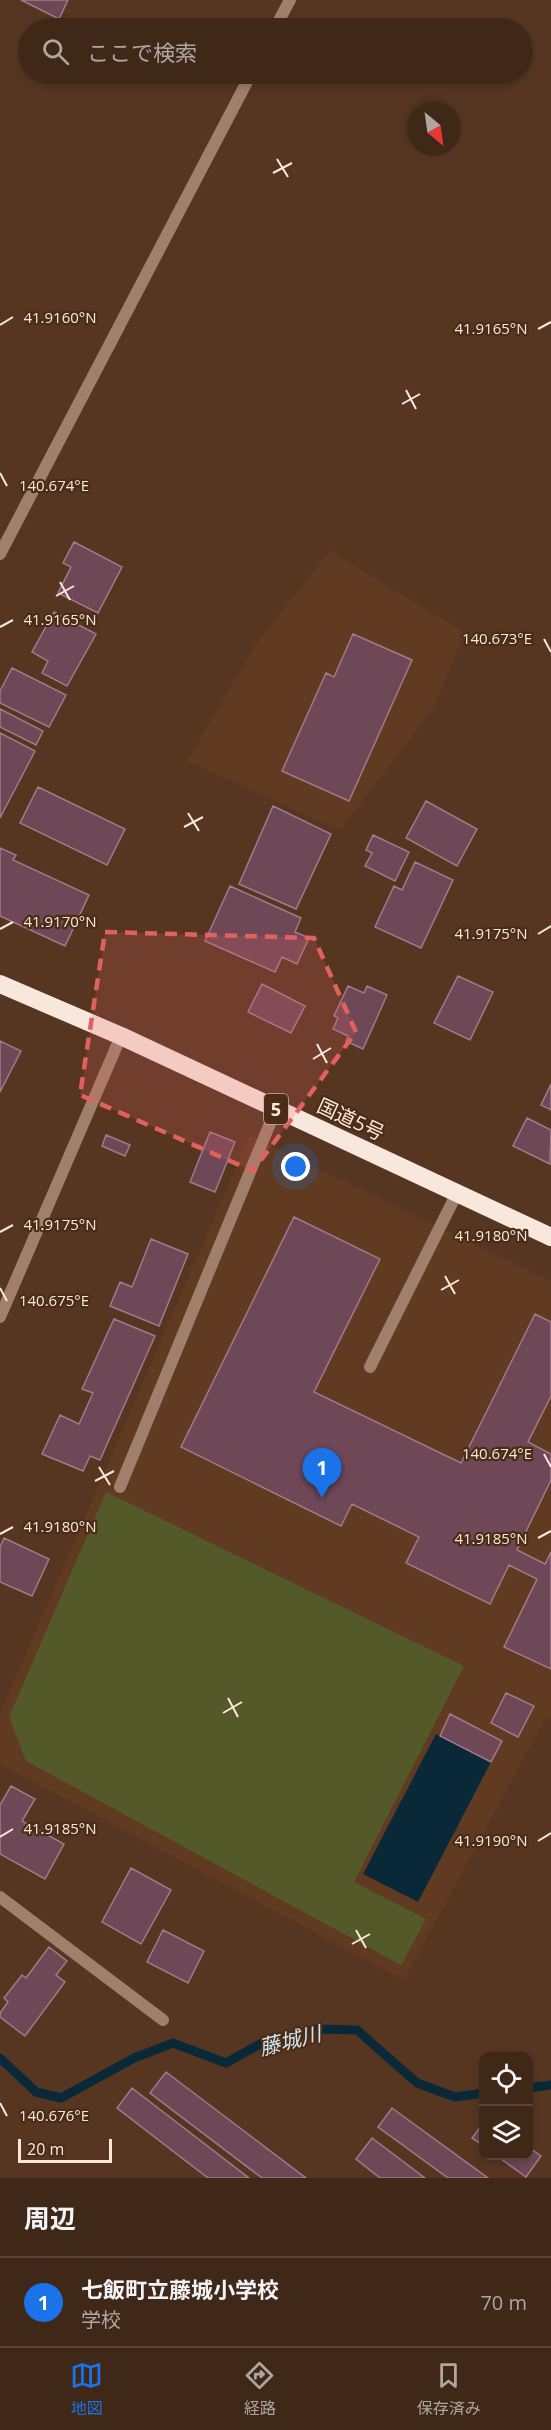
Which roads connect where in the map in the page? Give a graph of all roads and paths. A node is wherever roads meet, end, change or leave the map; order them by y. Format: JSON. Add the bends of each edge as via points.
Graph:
{"nodes":[{"id":1,"x":290,"y":0,"type":"edge"},
{"id":2,"x":280,"y":18,"type":"edge"},
{"id":3,"x":246,"y":84,"type":"edge"},
{"id":4,"x":0,"y":554,"type":"edge"},
{"id":5,"x":0,"y":984,"type":"edge"},
{"id":6,"x":121,"y":1036,"type":"junction"},
{"id":7,"x":276,"y":1109,"type":"junction"},
{"id":8,"x":457,"y":1192,"type":"junction"},
{"id":9,"x":551,"y":1237,"type":"edge"},
{"id":10,"x":0,"y":1317,"type":"edge"},
{"id":11,"x":370,"y":1367,"type":"dead end"},
{"id":12,"x":120,"y":1487,"type":"dead end"},
{"id":13,"x":0,"y":1897,"type":"edge"},
{"id":14,"x":163,"y":2020,"type":"dead end"}],
"edges":[{"from":1,"to":2,"type":"street"},
{"from":3,"to":4,"type":"street"},
{"from":5,"to":6,"type":"highway","name":"国道5号","number":"5"},
{"from":6,"to":7,"type":"highway","name":"国道5号","number":"5"},
{"from":6,"to":10,"type":"street"},
{"from":7,"to":8,"type":"highway","name":"国道5号","number":"5"},
{"from":7,"to":12,"type":"street"},
{"from":8,"to":9,"type":"highway","name":"国道5号","number":"5"},
{"from":8,"to":11,"type":"street"},
{"from":13,"to":14,"type":"street"}]}
